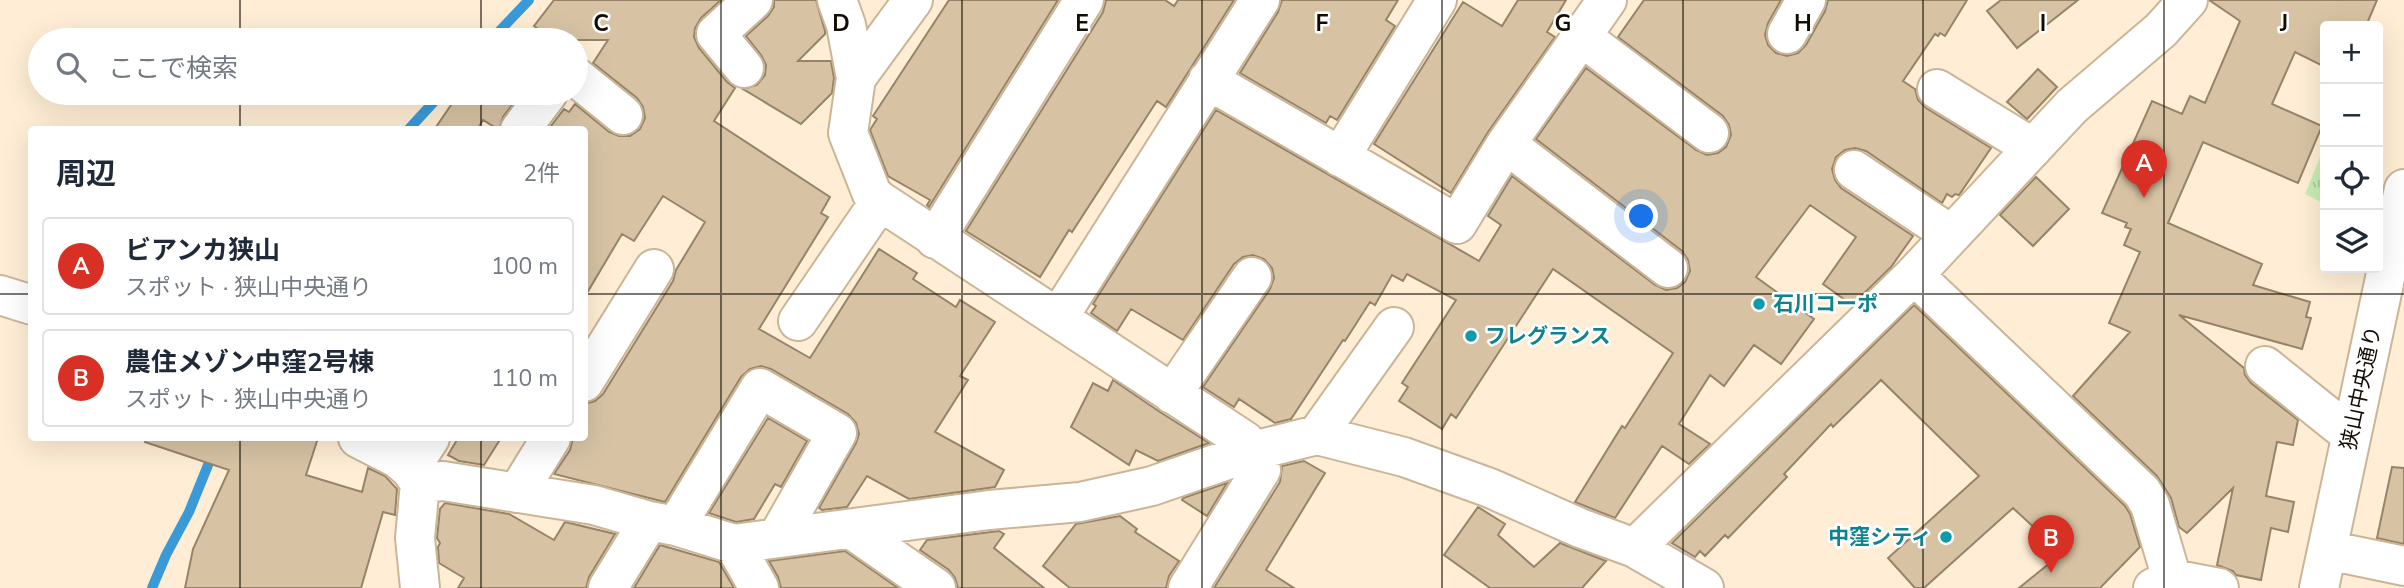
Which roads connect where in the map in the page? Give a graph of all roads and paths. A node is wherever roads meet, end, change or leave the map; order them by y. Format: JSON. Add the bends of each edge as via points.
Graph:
{"nodes":[{"id":1,"x":753,"y":0,"type":"edge"},
{"id":2,"x":837,"y":0,"type":"edge"},
{"id":3,"x":913,"y":0,"type":"edge"},
{"id":4,"x":1084,"y":0,"type":"edge"},
{"id":5,"x":1260,"y":0,"type":"edge"},
{"id":6,"x":1437,"y":0,"type":"edge"},
{"id":7,"x":1607,"y":0,"type":"edge"},
{"id":8,"x":1806,"y":0,"type":"edge"},
{"id":9,"x":2188,"y":0,"type":"edge"},
{"id":10,"x":1787,"y":34,"type":"dead end"},
{"id":11,"x":1582,"y":37,"type":"junction"},
{"id":12,"x":744,"y":68,"type":"dead end"},
{"id":13,"x":856,"y":78,"type":"junction"},
{"id":14,"x":1208,"y":80,"type":"junction"},
{"id":15,"x":588,"y":87,"type":"edge"},
{"id":16,"x":1937,"y":89,"type":"dead end"},
{"id":17,"x":539,"y":105,"type":"edge"},
{"id":18,"x":623,"y":115,"type":"dead end"},
{"id":19,"x":523,"y":126,"type":"edge"},
{"id":20,"x":1709,"y":133,"type":"dead end"},
{"id":21,"x":1506,"y":145,"type":"junction"},
{"id":22,"x":2033,"y":148,"type":"junction"},
{"id":23,"x":1340,"y":157,"type":"junction"},
{"id":24,"x":1854,"y":170,"type":"dead end"},
{"id":25,"x":2404,"y":189,"type":"edge"},
{"id":26,"x":880,"y":201,"type":"junction"},
{"id":27,"x":1950,"y":234,"type":"junction"},
{"id":28,"x":935,"y":239,"type":"junction"},
{"id":29,"x":1668,"y":268,"type":"dead end"},
{"id":30,"x":654,"y":269,"type":"dead end"},
{"id":31,"x":1914,"y":275,"type":"junction"},
{"id":32,"x":1252,"y":277,"type":"dead end"},
{"id":33,"x":0,"y":295,"type":"edge"},
{"id":34,"x":28,"y":304,"type":"edge"},
{"id":35,"x":1058,"y":318,"type":"junction"},
{"id":36,"x":798,"y":321,"type":"dead end"},
{"id":37,"x":1394,"y":327,"type":"dead end"},
{"id":38,"x":2265,"y":366,"type":"dead end"},
{"id":39,"x":588,"y":376,"type":"edge"},
{"id":40,"x":1172,"y":394,"type":"junction"},
{"id":41,"x":1317,"y":435,"type":"junction"},
{"id":42,"x":2351,"y":435,"type":"junction"},
{"id":43,"x":364,"y":441,"type":"edge"},
{"id":44,"x":549,"y":441,"type":"edge"},
{"id":45,"x":1253,"y":451,"type":"junction"},
{"id":46,"x":420,"y":463,"type":"edge"},
{"id":47,"x":517,"y":493,"type":"junction"},
{"id":48,"x":662,"y":524,"type":"junction"},
{"id":49,"x":852,"y":529,"type":"junction"},
{"id":50,"x":777,"y":538,"type":"junction"},
{"id":51,"x":734,"y":544,"type":"junction"},
{"id":52,"x":1634,"y":548,"type":"junction"},
{"id":53,"x":2327,"y":550,"type":"junction"},
{"id":54,"x":2404,"y":566,"type":"edge"},
{"id":55,"x":2162,"y":584,"type":"edge"},
{"id":56,"x":420,"y":588,"type":"edge"},
{"id":57,"x":608,"y":588,"type":"edge"},
{"id":58,"x":759,"y":588,"type":"edge"},
{"id":59,"x":936,"y":588,"type":"edge"},
{"id":60,"x":1188,"y":588,"type":"edge"},
{"id":61,"x":1704,"y":588,"type":"edge"},
{"id":62,"x":2219,"y":588,"type":"edge"},
{"id":63,"x":2319,"y":588,"type":"edge"}],
"edges":[{"from":1,"to":12,"type":"street","via":[[716,34]]},
{"from":2,"to":13,"type":"street"},
{"from":3,"to":13,"type":"street"},
{"from":4,"to":28,"type":"street"},
{"from":5,"to":14,"type":"street"},
{"from":6,"to":23,"type":"street"},
{"from":7,"to":11,"type":"street"},
{"from":8,"to":10,"type":"street"},
{"from":9,"to":22,"type":"street"},
{"from":11,"to":20,"type":"street"},
{"from":11,"to":21,"type":"street"},
{"from":13,"to":26,"type":"street","via":[[848,133],[872,194]]},
{"from":14,"to":23,"type":"street"},
{"from":14,"to":35,"type":"street"},
{"from":15,"to":18,"type":"street"},
{"from":16,"to":22,"type":"street"},
{"from":17,"to":19,"type":"street"},
{"from":21,"to":23,"type":"street","via":[[1457,224]]},
{"from":21,"to":29,"type":"street"},
{"from":22,"to":27,"type":"street"},
{"from":24,"to":27,"type":"street"},
{"from":25,"to":42,"type":"street","name":"狭山中央通り"},
{"from":26,"to":28,"type":"street"},
{"from":26,"to":36,"type":"street"},
{"from":27,"to":31,"type":"street"},
{"from":28,"to":35,"type":"street"},
{"from":30,"to":39,"type":"street"},
{"from":31,"to":52,"type":"street"},
{"from":31,"to":55,"type":"street","via":[[2142,492],[2150,505]]},
{"from":32,"to":40,"type":"street"},
{"from":33,"to":34,"type":"street"},
{"from":35,"to":40,"type":"street"},
{"from":37,"to":41,"type":"street"},
{"from":38,"to":42,"type":"street"},
{"from":40,"to":45,"type":"street","via":[[1245,441]]},
{"from":41,"to":45,"type":"street"},
{"from":41,"to":52,"type":"street","via":[[1435,467]]},
{"from":42,"to":53,"type":"street","name":"狭山中央通り"},
{"from":43,"to":46,"type":"street","via":[[397,458]]},
{"from":44,"to":47,"type":"street"},
{"from":45,"to":49,"type":"street","via":[[1152,486],[1080,502]]},
{"from":45,"to":60,"type":"street","via":[[1261,470]]},
{"from":46,"to":47,"type":"street","via":[[443,481]]},
{"from":46,"to":56,"type":"street","via":[[415,538]]},
{"from":47,"to":48,"type":"street","via":[[594,505]]},
{"from":48,"to":50,"type":"street","via":[[760,388],[837,433]]},
{"from":48,"to":51,"type":"street"},
{"from":48,"to":57,"type":"street"},
{"from":49,"to":50,"type":"street"},
{"from":49,"to":59,"type":"street"},
{"from":50,"to":51,"type":"street"},
{"from":51,"to":58,"type":"street"},
{"from":52,"to":61,"type":"street"},
{"from":53,"to":54,"type":"street"},
{"from":53,"to":63,"type":"street","name":"狭山中央通り"},
{"from":55,"to":62,"type":"street"}]}
